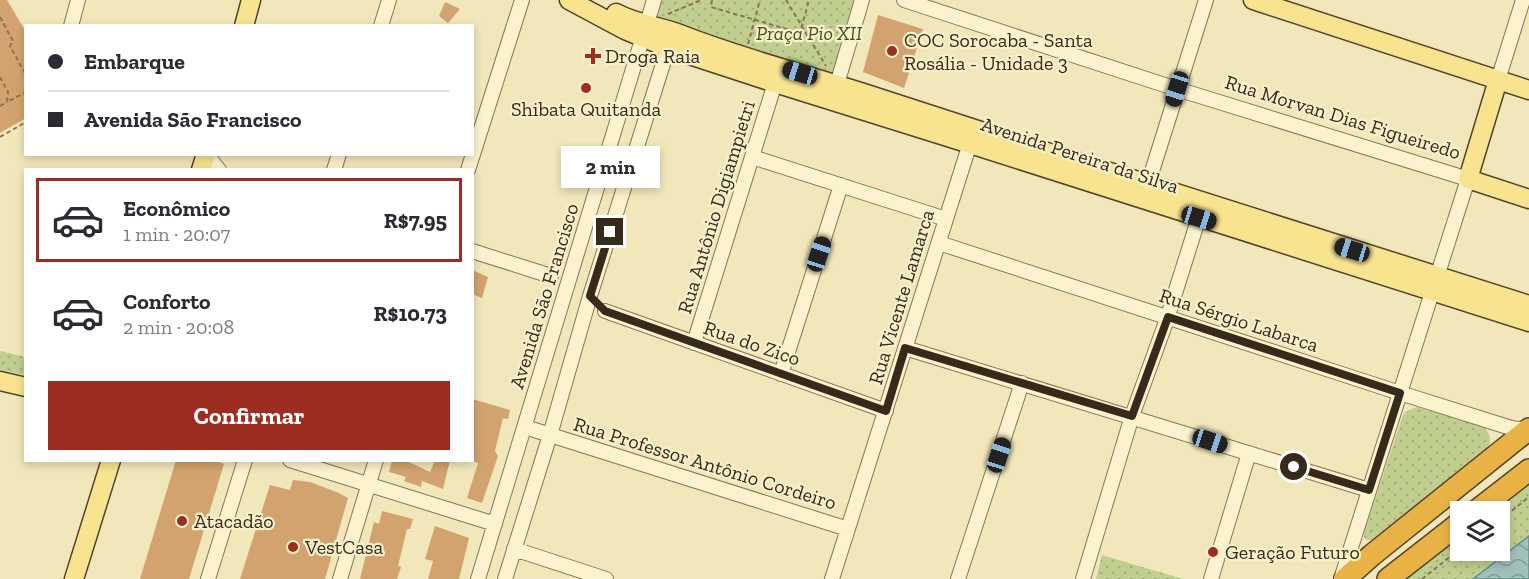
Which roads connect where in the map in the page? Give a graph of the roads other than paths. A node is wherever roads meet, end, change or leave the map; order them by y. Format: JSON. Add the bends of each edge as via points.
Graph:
{"nodes":[{"id":1,"x":78,"y":0,"type":"edge"},
{"id":2,"x":251,"y":0,"type":"edge"},
{"id":3,"x":389,"y":0,"type":"edge"},
{"id":4,"x":522,"y":0,"type":"edge"},
{"id":5,"x":568,"y":0,"type":"edge"},
{"id":6,"x":590,"y":0,"type":"edge"},
{"id":7,"x":654,"y":0,"type":"edge"},
{"id":8,"x":862,"y":0,"type":"edge"},
{"id":9,"x":904,"y":0,"type":"edge"},
{"id":10,"x":1206,"y":0,"type":"edge"},
{"id":11,"x":1254,"y":0,"type":"edge"},
{"id":12,"x":1523,"y":0,"type":"edge"},
{"id":13,"x":72,"y":24,"type":"edge"},
{"id":14,"x":245,"y":24,"type":"edge"},
{"id":15,"x":382,"y":24,"type":"edge"},
{"id":16,"x":645,"y":31,"type":"junction"},
{"id":17,"x":668,"y":48,"type":"junction"},
{"id":18,"x":1498,"y":80,"type":"junction"},
{"id":19,"x":776,"y":83,"type":"junction"},
{"id":20,"x":837,"y":84,"type":"junction"},
{"id":21,"x":1177,"y":89,"type":"junction"},
{"id":22,"x":1529,"y":90,"type":"edge"},
{"id":23,"x":822,"y":98,"type":"junction"},
{"id":24,"x":972,"y":136,"type":"junction"},
{"id":25,"x":474,"y":151,"type":"edge"},
{"id":26,"x":208,"y":156,"type":"edge"},
{"id":27,"x":752,"y":157,"type":"junction"},
{"id":28,"x":217,"y":168,"type":"edge"},
{"id":29,"x":1468,"y":179,"type":"junction"},
{"id":30,"x":841,"y":185,"type":"junction"},
{"id":31,"x":1147,"y":192,"type":"junction"},
{"id":32,"x":1529,"y":199,"type":"edge"},
{"id":33,"x":1199,"y":218,"type":"junction"},
{"id":34,"x":946,"y":219,"type":"junction"},
{"id":35,"x":939,"y":243,"type":"junction"},
{"id":36,"x":474,"y":252,"type":"edge"},
{"id":37,"x":572,"y":272,"type":"junction"},
{"id":38,"x":551,"y":276,"type":"junction"},
{"id":39,"x":1434,"y":284,"type":"junction"},
{"id":40,"x":566,"y":290,"type":"junction"},
{"id":41,"x":590,"y":296,"type":"junction"},
{"id":42,"x":1529,"y":304,"type":"edge"},
{"id":43,"x":605,"y":311,"type":"junction"},
{"id":44,"x":585,"y":313,"type":"junction"},
{"id":45,"x":1168,"y":317,"type":"junction"},
{"id":46,"x":1529,"y":322,"type":"edge"},
{"id":47,"x":694,"y":343,"type":"junction"},
{"id":48,"x":905,"y":348,"type":"junction"},
{"id":49,"x":781,"y":374,"type":"junction"},
{"id":50,"x":0,"y":381,"type":"edge"},
{"id":51,"x":1022,"y":383,"type":"junction"},
{"id":52,"x":24,"y":387,"type":"edge"},
{"id":53,"x":1400,"y":393,"type":"junction"},
{"id":54,"x":886,"y":411,"type":"junction"},
{"id":55,"x":1132,"y":416,"type":"junction"},
{"id":56,"x":525,"y":427,"type":"junction"},
{"id":57,"x":1529,"y":428,"type":"edge"},
{"id":58,"x":550,"y":435,"type":"junction"},
{"id":59,"x":1249,"y":453,"type":"junction"},
{"id":60,"x":110,"y":462,"type":"edge"},
{"id":61,"x":244,"y":462,"type":"edge"},
{"id":62,"x":297,"y":462,"type":"edge"},
{"id":63,"x":375,"y":462,"type":"edge"},
{"id":64,"x":1529,"y":470,"type":"edge"},
{"id":65,"x":369,"y":484,"type":"junction"},
{"id":66,"x":1369,"y":490,"type":"junction"},
{"id":67,"x":1489,"y":501,"type":"edge"},
{"id":68,"x":495,"y":524,"type":"junction"},
{"id":69,"x":1358,"y":525,"type":"junction"},
{"id":70,"x":848,"y":529,"type":"junction"},
{"id":71,"x":1450,"y":531,"type":"edge"},
{"id":72,"x":514,"y":549,"type":"junction"},
{"id":73,"x":1372,"y":555,"type":"junction"},
{"id":74,"x":74,"y":579,"type":"edge"},
{"id":75,"x":208,"y":579,"type":"edge"},
{"id":76,"x":340,"y":579,"type":"edge"},
{"id":77,"x":478,"y":579,"type":"edge"},
{"id":78,"x":505,"y":579,"type":"edge"},
{"id":79,"x":606,"y":579,"type":"edge"},
{"id":80,"x":832,"y":579,"type":"edge"},
{"id":81,"x":958,"y":579,"type":"edge"},
{"id":82,"x":1083,"y":579,"type":"edge"},
{"id":83,"x":1211,"y":579,"type":"edge"},
{"id":84,"x":1341,"y":579,"type":"edge"},
{"id":85,"x":1345,"y":579,"type":"edge"},
{"id":86,"x":1388,"y":579,"type":"edge"}],
"edges":[{"from":1,"to":13,"type":"street"},
{"from":2,"to":14,"type":"main road"},
{"from":3,"to":15,"type":"street"},
{"from":4,"to":25,"type":"street"},
{"from":5,"to":16,"type":"main road","name":"Avenida Pereira da Silva"},
{"from":6,"to":16,"type":"main road","name":"Avenida Pereira da Silva"},
{"from":7,"to":16,"type":"street"},
{"from":8,"to":20,"type":"street"},
{"from":9,"to":21,"type":"street","name":"Rua Morvan Dias Figueiredo"},
{"from":10,"to":21,"type":"street"},
{"from":11,"to":18,"type":"main road"},
{"from":12,"to":18,"type":"street"},
{"from":16,"to":17,"type":"main road","name":"Avenida Pereira da Silva"},
{"from":16,"to":20,"type":"main road","name":"Avenida Pereira da Silva"},
{"from":16,"to":37,"type":"street","name":"Avenida São Francisco"},
{"from":17,"to":19,"type":"main road","name":"Avenida Pereira da Silva"},
{"from":17,"to":41,"type":"street"},
{"from":18,"to":22,"type":"main road"},
{"from":18,"to":29,"type":"main road"},
{"from":19,"to":23,"type":"main road","name":"Avenida Pereira da Silva"},
{"from":19,"to":27,"type":"street","name":"Rua Antônio Digiampietri"},
{"from":20,"to":23,"type":"street"},
{"from":20,"to":24,"type":"main road","name":"Avenida Pereira da Silva"},
{"from":21,"to":29,"type":"street","name":"Rua Morvan Dias Figueiredo"},
{"from":21,"to":31,"type":"street"},
{"from":23,"to":24,"type":"main road","name":"Avenida Pereira da Silva"},
{"from":24,"to":31,"type":"main road","name":"Avenida Pereira da Silva"},
{"from":24,"to":34,"type":"street","name":"Rua Vicente Lamarca"},
{"from":26,"to":28,"type":"street"},
{"from":27,"to":30,"type":"street"},
{"from":27,"to":47,"type":"street","name":"Rua Antônio Digiampietri"},
{"from":29,"to":32,"type":"main road","name":"Rua Morvan Dias Figueiredo"},
{"from":29,"to":39,"type":"street"},
{"from":30,"to":34,"type":"street"},
{"from":30,"to":49,"type":"street"},
{"from":31,"to":33,"type":"main road","name":"Avenida Pereira da Silva"},
{"from":31,"to":39,"type":"main road","name":"Avenida Pereira da Silva"},
{"from":33,"to":39,"type":"main road","name":"Avenida Pereira da Silva"},
{"from":33,"to":45,"type":"street"},
{"from":34,"to":35,"type":"street","name":"Rua Vicente Lamarca"},
{"from":35,"to":45,"type":"street","name":"Rua Sérgio Labarca"},
{"from":35,"to":48,"type":"street","name":"Rua Vicente Lamarca"},
{"from":36,"to":38,"type":"street"},
{"from":37,"to":38,"type":"street"},
{"from":37,"to":40,"type":"street","name":"Avenida São Francisco"},
{"from":38,"to":40,"type":"street"},
{"from":39,"to":42,"type":"main road","name":"Avenida Pereira da Silva"},
{"from":39,"to":46,"type":"main road","name":"Avenida Pereira da Silva"},
{"from":39,"to":53,"type":"street"},
{"from":40,"to":56,"type":"street","name":"Avenida São Francisco"},
{"from":41,"to":43,"type":"street","name":"Rua do Zico"},
{"from":41,"to":44,"type":"street"},
{"from":43,"to":44,"type":"street","name":"Rua do Zico"},
{"from":43,"to":47,"type":"street","name":"Rua do Zico"},
{"from":44,"to":58,"type":"street"},
{"from":45,"to":53,"type":"street","name":"Rua Sérgio Labarca"},
{"from":45,"to":55,"type":"street"},
{"from":47,"to":49,"type":"street","name":"Rua do Zico"},
{"from":48,"to":51,"type":"street"},
{"from":48,"to":54,"type":"street","name":"Rua Vicente Lamarca"},
{"from":49,"to":54,"type":"street","name":"Rua do Zico"},
{"from":50,"to":52,"type":"main road"},
{"from":51,"to":55,"type":"street"},
{"from":51,"to":81,"type":"street"},
{"from":53,"to":57,"type":"street","name":"Rua Sérgio Labarca","via":[[1518,429]]},
{"from":53,"to":66,"type":"street"},
{"from":54,"to":70,"type":"street","name":"Rua Vicente Lamarca"},
{"from":55,"to":59,"type":"street"},
{"from":55,"to":82,"type":"street"},
{"from":56,"to":58,"type":"street"},
{"from":56,"to":68,"type":"street","name":"Avenida São Francisco"},
{"from":57,"to":73,"type":"highway"},
{"from":58,"to":70,"type":"street","name":"Rua Professor Antônio Cordeiro"},
{"from":58,"to":72,"type":"street"},
{"from":59,"to":66,"type":"street"},
{"from":59,"to":83,"type":"street"},
{"from":60,"to":74,"type":"main road"},
{"from":61,"to":75,"type":"street"},
{"from":62,"to":65,"type":"street"},
{"from":63,"to":65,"type":"street"},
{"from":64,"to":67,"type":"highway"},
{"from":65,"to":68,"type":"street"},
{"from":65,"to":76,"type":"street"},
{"from":66,"to":69,"type":"street"},
{"from":68,"to":77,"type":"street","name":"Avenida São Francisco"},
{"from":69,"to":73,"type":"street","via":[[1360,542]]},
{"from":69,"to":84,"type":"street"},
{"from":70,"to":80,"type":"street","name":"Rua Vicente Lamarca"},
{"from":71,"to":86,"type":"highway"},
{"from":72,"to":78,"type":"street"},
{"from":72,"to":79,"type":"street"},
{"from":73,"to":85,"type":"highway"}]}
